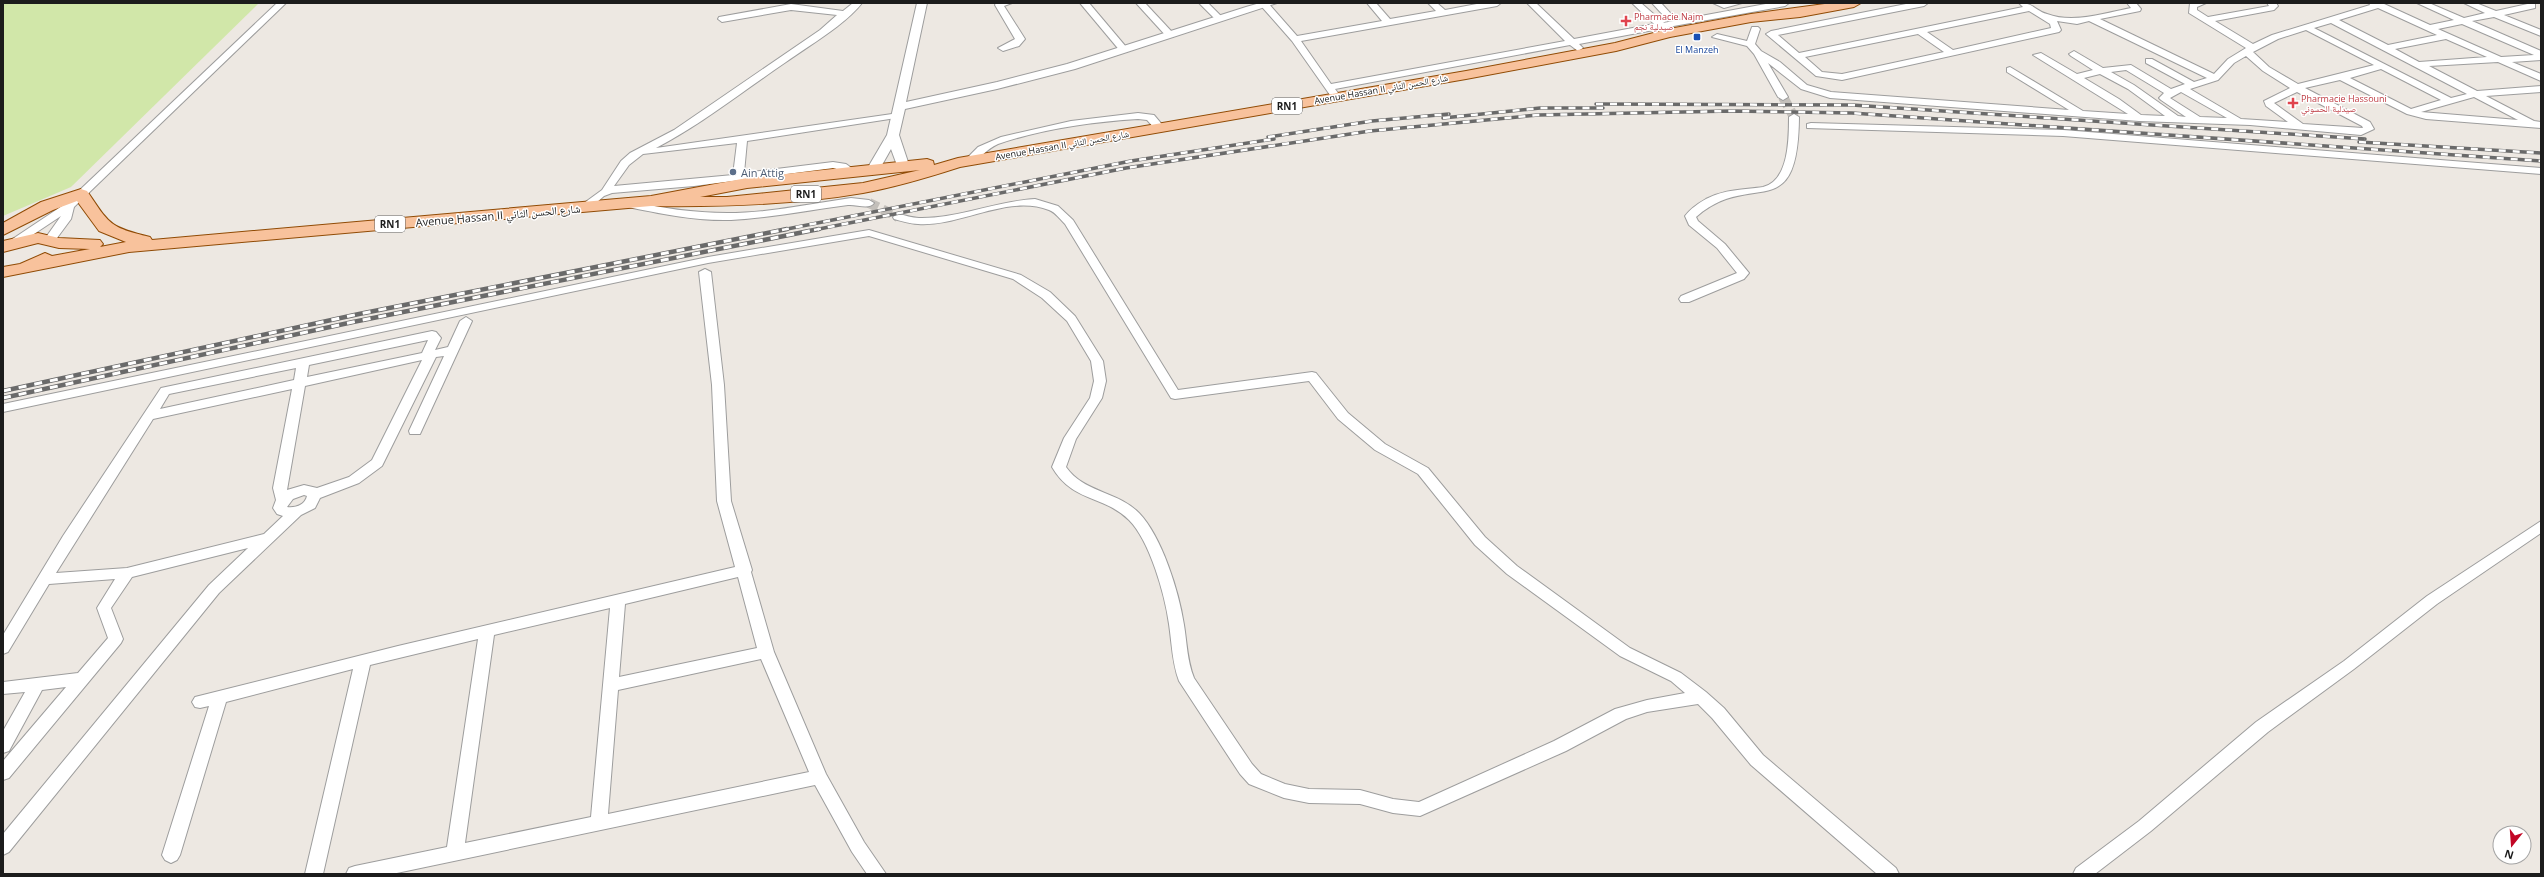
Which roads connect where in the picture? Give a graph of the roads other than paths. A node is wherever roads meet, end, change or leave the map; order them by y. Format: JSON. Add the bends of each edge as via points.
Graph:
{"nodes":[{"id":1,"x":282,"y":3,"type":"edge"},
{"id":2,"x":858,"y":3,"type":"edge"},
{"id":3,"x":922,"y":3,"type":"edge"},
{"id":4,"x":1008,"y":3,"type":"edge"},
{"id":5,"x":1084,"y":3,"type":"edge"},
{"id":6,"x":1140,"y":3,"type":"edge"},
{"id":7,"x":1203,"y":3,"type":"edge"},
{"id":8,"x":1371,"y":3,"type":"edge"},
{"id":9,"x":1432,"y":3,"type":"edge"},
{"id":10,"x":1497,"y":3,"type":"edge"},
{"id":11,"x":1531,"y":3,"type":"edge"},
{"id":12,"x":1636,"y":3,"type":"edge"},
{"id":13,"x":1656,"y":3,"type":"edge"},
{"id":14,"x":1717,"y":3,"type":"edge"},
{"id":15,"x":1738,"y":3,"type":"edge"},
{"id":16,"x":1785,"y":3,"type":"edge"},
{"id":17,"x":1924,"y":3,"type":"edge"},
{"id":18,"x":2023,"y":3,"type":"edge"},
{"id":19,"x":2131,"y":3,"type":"edge"},
{"id":20,"x":2202,"y":3,"type":"edge"},
{"id":21,"x":2271,"y":3,"type":"edge"},
{"id":22,"x":2421,"y":3,"type":"edge"},
{"id":23,"x":2468,"y":3,"type":"edge"},
{"id":24,"x":998,"y":4,"type":"edge"},
{"id":25,"x":1263,"y":4,"type":"edge"},
{"id":26,"x":1844,"y":4,"type":"edge"},
{"id":27,"x":2376,"y":4,"type":"edge"},
{"id":28,"x":795,"y":5,"type":"edge"},
{"id":29,"x":2528,"y":5,"type":"edge"},
{"id":30,"x":2032,"y":8,"type":"junction"},
{"id":31,"x":2541,"y":10,"type":"edge"},
{"id":32,"x":1443,"y":13,"type":"junction"},
{"id":33,"x":847,"y":14,"type":"junction"},
{"id":34,"x":2496,"y":14,"type":"junction"},
{"id":35,"x":1218,"y":17,"type":"junction"},
{"id":36,"x":2044,"y":17,"type":"junction"},
{"id":37,"x":722,"y":19,"type":"dead end"},
{"id":38,"x":1751,"y":19,"type":"junction"},
{"id":39,"x":2092,"y":19,"type":"junction"},
{"id":40,"x":2205,"y":20,"type":"junction"},
{"id":41,"x":2334,"y":20,"type":"junction"},
{"id":42,"x":2464,"y":21,"type":"junction"},
{"id":43,"x":1388,"y":22,"type":"junction"},
{"id":44,"x":1662,"y":27,"type":"junction"},
{"id":45,"x":2308,"y":28,"type":"junction"},
{"id":46,"x":2429,"y":28,"type":"junction"},
{"id":47,"x":1920,"y":31,"type":"junction"},
{"id":48,"x":2541,"y":33,"type":"edge"},
{"id":49,"x":1170,"y":34,"type":"junction"},
{"id":50,"x":2446,"y":36,"type":"junction"},
{"id":51,"x":1717,"y":37,"type":"junction"},
{"id":52,"x":1295,"y":39,"type":"junction"},
{"id":53,"x":1680,"y":43,"type":"junction"},
{"id":54,"x":1750,"y":44,"type":"junction"},
{"id":55,"x":1616,"y":47,"type":"junction"},
{"id":56,"x":1002,"y":48,"type":"dead end"},
{"id":57,"x":1578,"y":48,"type":"junction"},
{"id":58,"x":2387,"y":48,"type":"junction"},
{"id":59,"x":2249,"y":49,"type":"junction"},
{"id":60,"x":1124,"y":50,"type":"junction"},
{"id":61,"x":1950,"y":52,"type":"junction"},
{"id":62,"x":1758,"y":54,"type":"junction"},
{"id":63,"x":2074,"y":54,"type":"dead end"},
{"id":64,"x":2038,"y":55,"type":"dead end"},
{"id":65,"x":2172,"y":55,"type":"junction"},
{"id":66,"x":2541,"y":55,"type":"edge"},
{"id":67,"x":1798,"y":56,"type":"junction"},
{"id":68,"x":2500,"y":60,"type":"junction"},
{"id":69,"x":2150,"y":61,"type":"junction"},
{"id":70,"x":2420,"y":64,"type":"junction"},
{"id":71,"x":2382,"y":66,"type":"junction"},
{"id":72,"x":2128,"y":67,"type":"junction"},
{"id":73,"x":2010,"y":70,"type":"dead end"},
{"id":74,"x":2101,"y":71,"type":"junction"},
{"id":75,"x":2077,"y":77,"type":"junction"},
{"id":76,"x":2341,"y":77,"type":"junction"},
{"id":77,"x":2215,"y":78,"type":"junction"},
{"id":78,"x":2541,"y":78,"type":"edge"},
{"id":79,"x":2191,"y":84,"type":"junction"},
{"id":80,"x":2299,"y":87,"type":"junction"},
{"id":81,"x":2180,"y":88,"type":"junction"},
{"id":82,"x":2541,"y":89,"type":"edge"},
{"id":83,"x":1332,"y":92,"type":"junction"},
{"id":84,"x":2170,"y":92,"type":"junction"},
{"id":85,"x":2476,"y":94,"type":"junction"},
{"id":86,"x":1782,"y":97,"type":"tunnel mouth"},
{"id":87,"x":2450,"y":101,"type":"junction"},
{"id":88,"x":897,"y":111,"type":"junction"},
{"id":89,"x":2079,"y":112,"type":"junction"},
{"id":90,"x":2410,"y":112,"type":"junction"},
{"id":91,"x":1794,"y":117,"type":"tunnel mouth"},
{"id":92,"x":2139,"y":118,"type":"junction"},
{"id":93,"x":2177,"y":120,"type":"junction"},
{"id":94,"x":2198,"y":120,"type":"junction"},
{"id":95,"x":2241,"y":122,"type":"junction"},
{"id":96,"x":2537,"y":124,"type":"edge"},
{"id":97,"x":1811,"y":126,"type":"dead end"},
{"id":98,"x":2302,"y":128,"type":"junction"},
{"id":99,"x":893,"y":135,"type":"junction"},
{"id":100,"x":742,"y":140,"type":"junction"},
{"id":101,"x":637,"y":153,"type":"junction"},
{"id":102,"x":963,"y":163,"type":"junction"},
{"id":103,"x":903,"y":166,"type":"junction"},
{"id":104,"x":876,"y":168,"type":"junction"},
{"id":105,"x":2541,"y":171,"type":"edge"},
{"id":106,"x":739,"y":180,"type":"junction"},
{"id":107,"x":877,"y":186,"type":"junction"},
{"id":108,"x":606,"y":191,"type":"junction"},
{"id":109,"x":75,"y":200,"type":"junction"},
{"id":110,"x":752,"y":200,"type":"junction"},
{"id":111,"x":735,"y":201,"type":"junction"},
{"id":112,"x":651,"y":202,"type":"junction"},
{"id":113,"x":869,"y":203,"type":"tunnel mouth"},
{"id":114,"x":628,"y":204,"type":"junction"},
{"id":115,"x":584,"y":208,"type":"junction"},
{"id":116,"x":763,"y":213,"type":"junction"},
{"id":117,"x":898,"y":217,"type":"tunnel mouth"},
{"id":118,"x":51,"y":241,"type":"junction"},
{"id":119,"x":6,"y":242,"type":"edge"},
{"id":120,"x":162,"y":244,"type":"junction"},
{"id":121,"x":129,"y":247,"type":"junction"},
{"id":122,"x":33,"y":265,"type":"junction"},
{"id":123,"x":3,"y":272,"type":"edge"},
{"id":124,"x":705,"y":272,"type":"dead end"},
{"id":125,"x":1685,"y":299,"type":"dead end"},
{"id":126,"x":466,"y":321,"type":"dead end"},
{"id":127,"x":452,"y":350,"type":"junction"},
{"id":128,"x":428,"y":355,"type":"junction"},
{"id":129,"x":303,"y":363,"type":"junction"},
{"id":130,"x":299,"y":384,"type":"junction"},
{"id":131,"x":3,"y":408,"type":"edge"},
{"id":132,"x":148,"y":416,"type":"junction"},
{"id":133,"x":415,"y":431,"type":"dead end"},
{"id":134,"x":314,"y":495,"type":"junction"},
{"id":135,"x":283,"y":500,"type":"junction"},
{"id":136,"x":296,"y":512,"type":"junction"},
{"id":137,"x":2541,"y":526,"type":"edge"},
{"id":138,"x":271,"y":538,"type":"junction"},
{"id":139,"x":745,"y":570,"type":"junction"},
{"id":140,"x":127,"y":573,"type":"junction"},
{"id":141,"x":45,"y":579,"type":"junction"},
{"id":142,"x":618,"y":600,"type":"junction"},
{"id":143,"x":487,"y":631,"type":"junction"},
{"id":144,"x":3,"y":648,"type":"edge"},
{"id":145,"x":766,"y":652,"type":"junction"},
{"id":146,"x":363,"y":660,"type":"junction"},
{"id":147,"x":82,"y":679,"type":"junction"},
{"id":148,"x":611,"y":685,"type":"junction"},
{"id":149,"x":36,"y":686,"type":"junction"},
{"id":150,"x":3,"y":688,"type":"edge"},
{"id":151,"x":220,"y":696,"type":"junction"},
{"id":152,"x":1701,"y":697,"type":"junction"},
{"id":153,"x":200,"y":702,"type":"dead end"},
{"id":154,"x":3,"y":746,"type":"edge"},
{"id":155,"x":3,"y":773,"type":"edge"},
{"id":156,"x":818,"y":777,"type":"junction"},
{"id":157,"x":599,"y":823,"type":"junction"},
{"id":158,"x":3,"y":846,"type":"edge"},
{"id":159,"x":455,"y":853,"type":"junction"},
{"id":160,"x":171,"y":855,"type":"dead end"},
{"id":161,"x":314,"y":874,"type":"edge"},
{"id":162,"x":356,"y":874,"type":"edge"},
{"id":163,"x":877,"y":874,"type":"edge"},
{"id":164,"x":1890,"y":874,"type":"edge"},
{"id":165,"x":2082,"y":874,"type":"edge"}],
"edges":[{"from":1,"to":109,"type":"street"},
{"from":2,"to":33,"type":"street"},
{"from":3,"to":88,"type":"street"},
{"from":4,"to":24,"type":"street"},
{"from":5,"to":60,"type":"street"},
{"from":6,"to":49,"type":"street"},
{"from":7,"to":35,"type":"street"},
{"from":8,"to":43,"type":"street"},
{"from":9,"to":32,"type":"street"},
{"from":10,"to":32,"type":"street"},
{"from":11,"to":57,"type":"street"},
{"from":12,"to":44,"type":"street"},
{"from":13,"to":44,"type":"street","via":[[1669,16]]},
{"from":14,"to":15,"type":"street"},
{"from":15,"to":38,"type":"street"},
{"from":16,"to":38,"type":"street"},
{"from":17,"to":67,"type":"street","via":[[1771,34]]},
{"from":18,"to":30,"type":"street"},
{"from":19,"to":39,"type":"street","via":[[2136,9]]},
{"from":20,"to":40,"type":"street","via":[[2193,5],[2192,11]]},
{"from":21,"to":40,"type":"street","via":[[2274,6],[2271,8]]},
{"from":22,"to":42,"type":"street"},
{"from":23,"to":34,"type":"street"},
{"from":24,"to":56,"type":"street","via":[[1020,39],[1016,44]]},
{"from":25,"to":35,"type":"street"},
{"from":25,"to":52,"type":"street"},
{"from":26,"to":38,"type":"main road","name":"Avenue Hassan II شارع الحسن الثاني","number":"RN1","via":[[1800,13],[1783,22]]},
{"from":27,"to":41,"type":"street"},
{"from":27,"to":46,"type":"street"},
{"from":28,"to":33,"type":"street"},
{"from":28,"to":37,"type":"street"},
{"from":29,"to":31,"type":"street"},
{"from":29,"to":34,"type":"street"},
{"from":30,"to":36,"type":"street"},
{"from":30,"to":47,"type":"street"},
{"from":32,"to":43,"type":"street"},
{"from":33,"to":101,"type":"street","via":[[678,132]]},
{"from":34,"to":42,"type":"street"},
{"from":34,"to":48,"type":"street"},
{"from":35,"to":49,"type":"street"},
{"from":36,"to":39,"type":"street","via":[[2077,21]]},
{"from":36,"to":61,"type":"street","via":[[2056,26],[2056,30]]},
{"from":38,"to":44,"type":"main road","name":"Avenue Hassan II شارع الحسن الثاني","number":"RN1"},
{"from":38,"to":51,"type":"main road","name":"Avenue Hassan II شارع الحسن الثاني","number":"RN1"},
{"from":38,"to":54,"type":"street"},
{"from":39,"to":65,"type":"street"},
{"from":40,"to":59,"type":"street"},
{"from":41,"to":45,"type":"street"},
{"from":41,"to":58,"type":"street"},
{"from":42,"to":46,"type":"street"},
{"from":42,"to":66,"type":"street"},
{"from":43,"to":52,"type":"street"},
{"from":44,"to":53,"type":"main road","via":[[1671,38]]},
{"from":44,"to":55,"type":"main road","name":"Avenue Hassan II شارع الحسن الثاني","number":"RN1"},
{"from":44,"to":57,"type":"street"},
{"from":45,"to":59,"type":"street"},
{"from":45,"to":71,"type":"street"},
{"from":46,"to":50,"type":"street"},
{"from":47,"to":61,"type":"street"},
{"from":47,"to":67,"type":"street"},
{"from":49,"to":60,"type":"street"},
{"from":50,"to":58,"type":"street"},
{"from":50,"to":68,"type":"street"},
{"from":51,"to":53,"type":"main road","name":"Avenue Hassan II شارع الحسن الثاني","number":"RN1"},
{"from":51,"to":54,"type":"street"},
{"from":52,"to":83,"type":"street"},
{"from":53,"to":55,"type":"main road","name":"Avenue Hassan II شارع الحسن الثاني","number":"RN1"},
{"from":54,"to":62,"type":"street"},
{"from":55,"to":57,"type":"main road","name":"Avenue Hassan II شارع الحسن الثاني","number":"RN1"},
{"from":57,"to":83,"type":"main road","name":"Avenue Hassan II شارع الحسن الثاني","number":"RN1"},
{"from":58,"to":70,"type":"street"},
{"from":59,"to":77,"type":"street","via":[[2230,61]]},
{"from":59,"to":80,"type":"street","via":[[2253,60]]},
{"from":60,"to":88,"type":"street","via":[[1012,83]]},
{"from":61,"to":67,"type":"street","via":[[1838,77],[1819,74]]},
{"from":62,"to":86,"type":"street"},
{"from":62,"to":89,"type":"street","via":[[1776,64],[1804,87],[1830,95]]},
{"from":63,"to":74,"type":"street"},
{"from":64,"to":75,"type":"street"},
{"from":65,"to":69,"type":"street"},
{"from":65,"to":77,"type":"street"},
{"from":66,"to":68,"type":"street"},
{"from":68,"to":70,"type":"street"},
{"from":68,"to":78,"type":"street"},
{"from":69,"to":72,"type":"street"},
{"from":69,"to":79,"type":"street"},
{"from":70,"to":85,"type":"street"},
{"from":71,"to":76,"type":"street"},
{"from":71,"to":87,"type":"street"},
{"from":72,"to":74,"type":"street"},
{"from":72,"to":84,"type":"street"},
{"from":73,"to":89,"type":"street"},
{"from":74,"to":75,"type":"street"},
{"from":74,"to":93,"type":"street","via":[[2131,87]]},
{"from":75,"to":92,"type":"street"},
{"from":76,"to":80,"type":"street"},
{"from":76,"to":90,"type":"street"},
{"from":77,"to":79,"type":"street"},
{"from":79,"to":81,"type":"street"},
{"from":80,"to":98,"type":"street","via":[[2268,102]]},
{"from":80,"to":98,"type":"street","via":[[2366,124],[2369,129],[2357,132]]},
{"from":81,"to":84,"type":"street"},
{"from":81,"to":95,"type":"street"},
{"from":82,"to":85,"type":"street"},
{"from":83,"to":102,"type":"main road","name":"Avenue Hassan II شارع الحسن الثاني","number":"RN1","via":[[1160,128]]},
{"from":84,"to":94,"type":"street","via":[[2164,98]]},
{"from":85,"to":87,"type":"street"},
{"from":85,"to":96,"type":"street"},
{"from":87,"to":90,"type":"street"},
{"from":88,"to":99,"type":"street"},
{"from":88,"to":100,"type":"street"},
{"from":89,"to":92,"type":"street"},
{"from":90,"to":96,"type":"street","via":[[2436,118]]},
{"from":91,"to":125,"type":"street","via":[[1794,141],[1783,177],[1777,184],[1763,190],[1719,197],[1704,204],[1690,216],[1693,223],[1729,254],[1743,273],[1740,277]]},
{"from":92,"to":93,"type":"street"},
{"from":93,"to":94,"type":"street"},
{"from":94,"to":95,"type":"street"},
{"from":95,"to":98,"type":"street"},
{"from":97,"to":105,"type":"street","via":[[2063,133]]},
{"from":99,"to":103,"type":"street"},
{"from":99,"to":104,"type":"street"},
{"from":100,"to":101,"type":"street"},
{"from":100,"to":106,"type":"street"},
{"from":101,"to":108,"type":"street","via":[[625,162]]},
{"from":102,"to":103,"type":"main road","name":"Avenue Hassan II شارع الحسن الثاني","number":"RN1"},
{"from":102,"to":107,"type":"main road","name":"Avenue Hassan II شارع الحسن الثاني","number":"RN1"},
{"from":103,"to":104,"type":"main road","name":"Avenue Hassan II شارع الحسن الثاني","number":"RN1"},
{"from":104,"to":106,"type":"main road","name":"Avenue Hassan II شارع الحسن الثاني","number":"RN1"},
{"from":104,"to":107,"type":"main road","via":[[886,171],[888,178]]},
{"from":106,"to":108,"type":"street"},
{"from":106,"to":111,"type":"main road","via":[[729,193],[729,198]]},
{"from":106,"to":112,"type":"main road","name":"Avenue Hassan II شارع الحسن الثاني","number":"RN1"},
{"from":107,"to":110,"type":"main road","name":"Avenue Hassan II شارع الحسن الثاني","number":"RN1"},
{"from":108,"to":115,"type":"street"},
{"from":109,"to":118,"type":"street"},
{"from":109,"to":119,"type":"main road","via":[[48,206]]},
{"from":109,"to":120,"type":"main road","via":[[106,229],[134,239]]},
{"from":110,"to":111,"type":"main road","name":"Avenue Hassan II شارع الحسن الثاني","number":"RN1"},
{"from":110,"to":116,"type":"street","via":[[753,208]]},
{"from":111,"to":112,"type":"main road","name":"Avenue Hassan II شارع الحسن الثاني","number":"RN1"},
{"from":112,"to":114,"type":"main road","name":"Avenue Hassan II شارع الحسن الثاني","number":"RN1"},
{"from":113,"to":116,"type":"street","via":[[851,201]]},
{"from":114,"to":115,"type":"main road","name":"Avenue Hassan II شارع الحسن الثاني","number":"RN1"},
{"from":114,"to":116,"type":"street","via":[[722,216]]},
{"from":115,"to":120,"type":"main road","name":"Avenue Hassan II شارع الحسن الثاني","number":"RN1"},
{"from":117,"to":152,"type":"street","via":[[922,222],[1028,201],[1047,203],[1058,209],[1069,222],[1175,395],[1312,376],[1343,416],[1380,447],[1423,471],[1480,541],[1512,570],[1625,652],[1676,677]]},
{"from":118,"to":119,"type":"main road","name":"Avenue Hassan II شارع الحسن الثاني","via":[[38,238]]},
{"from":118,"to":121,"type":"main road","name":"Avenue Hassan II شارع الحسن الثاني","number":"RN1"},
{"from":118,"to":122,"type":"main road","via":[[54,245],[51,253]]},
{"from":120,"to":121,"type":"main road","name":"Avenue Hassan II شارع الحسن الثاني","number":"RN1"},
{"from":121,"to":122,"type":"main road","name":"Avenue Hassan II شارع الحسن الثاني","number":"RN1"},
{"from":122,"to":123,"type":"main road","name":"Avenue Hassan II شارع الحسن الثاني"},
{"from":124,"to":139,"type":"street","via":[[718,384],[724,495]]},
{"from":126,"to":127,"type":"street"},
{"from":127,"to":128,"type":"street"},
{"from":127,"to":133,"type":"street"},
{"from":128,"to":129,"type":"street","via":[[435,338],[432,335]]},
{"from":128,"to":130,"type":"street"},
{"from":128,"to":134,"type":"street","via":[[377,463],[354,480]]},
{"from":129,"to":130,"type":"street"},
{"from":129,"to":132,"type":"street","via":[[165,390]]},
{"from":130,"to":132,"type":"street"},
{"from":130,"to":135,"type":"street","via":[[280,488]]},
{"from":131,"to":152,"type":"street","via":[[701,262],[869,233],[1017,277],[1046,294],[1071,319],[1097,361],[1100,381],[1096,398],[1070,438],[1059,467],[1069,483],[1127,509],[1142,527],[1175,617],[1180,666],[1187,681],[1246,769],[1256,779],[1284,791],[1309,796],[1360,797],[1393,806],[1420,809],[1573,740],[1621,714],[1647,706]]},
{"from":132,"to":141,"type":"street"},
{"from":134,"to":135,"type":"street","via":[[309,490],[298,491]]},
{"from":134,"to":136,"type":"street","via":[[308,506]]},
{"from":135,"to":136,"type":"street","via":[[280,508],[282,510]]},
{"from":136,"to":138,"type":"street"},
{"from":137,"to":165,"type":"street","via":[[2432,600],[2349,665],[2262,728],[2145,826]]},
{"from":138,"to":140,"type":"street"},
{"from":138,"to":158,"type":"street","via":[[214,589]]},
{"from":139,"to":142,"type":"street"},
{"from":139,"to":145,"type":"street"},
{"from":140,"to":141,"type":"street"},
{"from":140,"to":147,"type":"street","via":[[104,608],[116,639]]},
{"from":141,"to":144,"type":"street"},
{"from":142,"to":143,"type":"street"},
{"from":142,"to":148,"type":"street"},
{"from":143,"to":146,"type":"street"},
{"from":143,"to":159,"type":"street"},
{"from":145,"to":148,"type":"street"},
{"from":145,"to":156,"type":"street"},
{"from":146,"to":151,"type":"street"},
{"from":146,"to":161,"type":"street"},
{"from":147,"to":149,"type":"street"},
{"from":147,"to":155,"type":"street"},
{"from":148,"to":157,"type":"street"},
{"from":149,"to":150,"type":"street"},
{"from":149,"to":154,"type":"street"},
{"from":151,"to":153,"type":"street"},
{"from":151,"to":160,"type":"street"},
{"from":152,"to":164,"type":"street","via":[[1718,713],[1757,760]]},
{"from":156,"to":157,"type":"street"},
{"from":156,"to":163,"type":"street","via":[[858,847]]},
{"from":157,"to":159,"type":"street"},
{"from":159,"to":162,"type":"street"}]}
